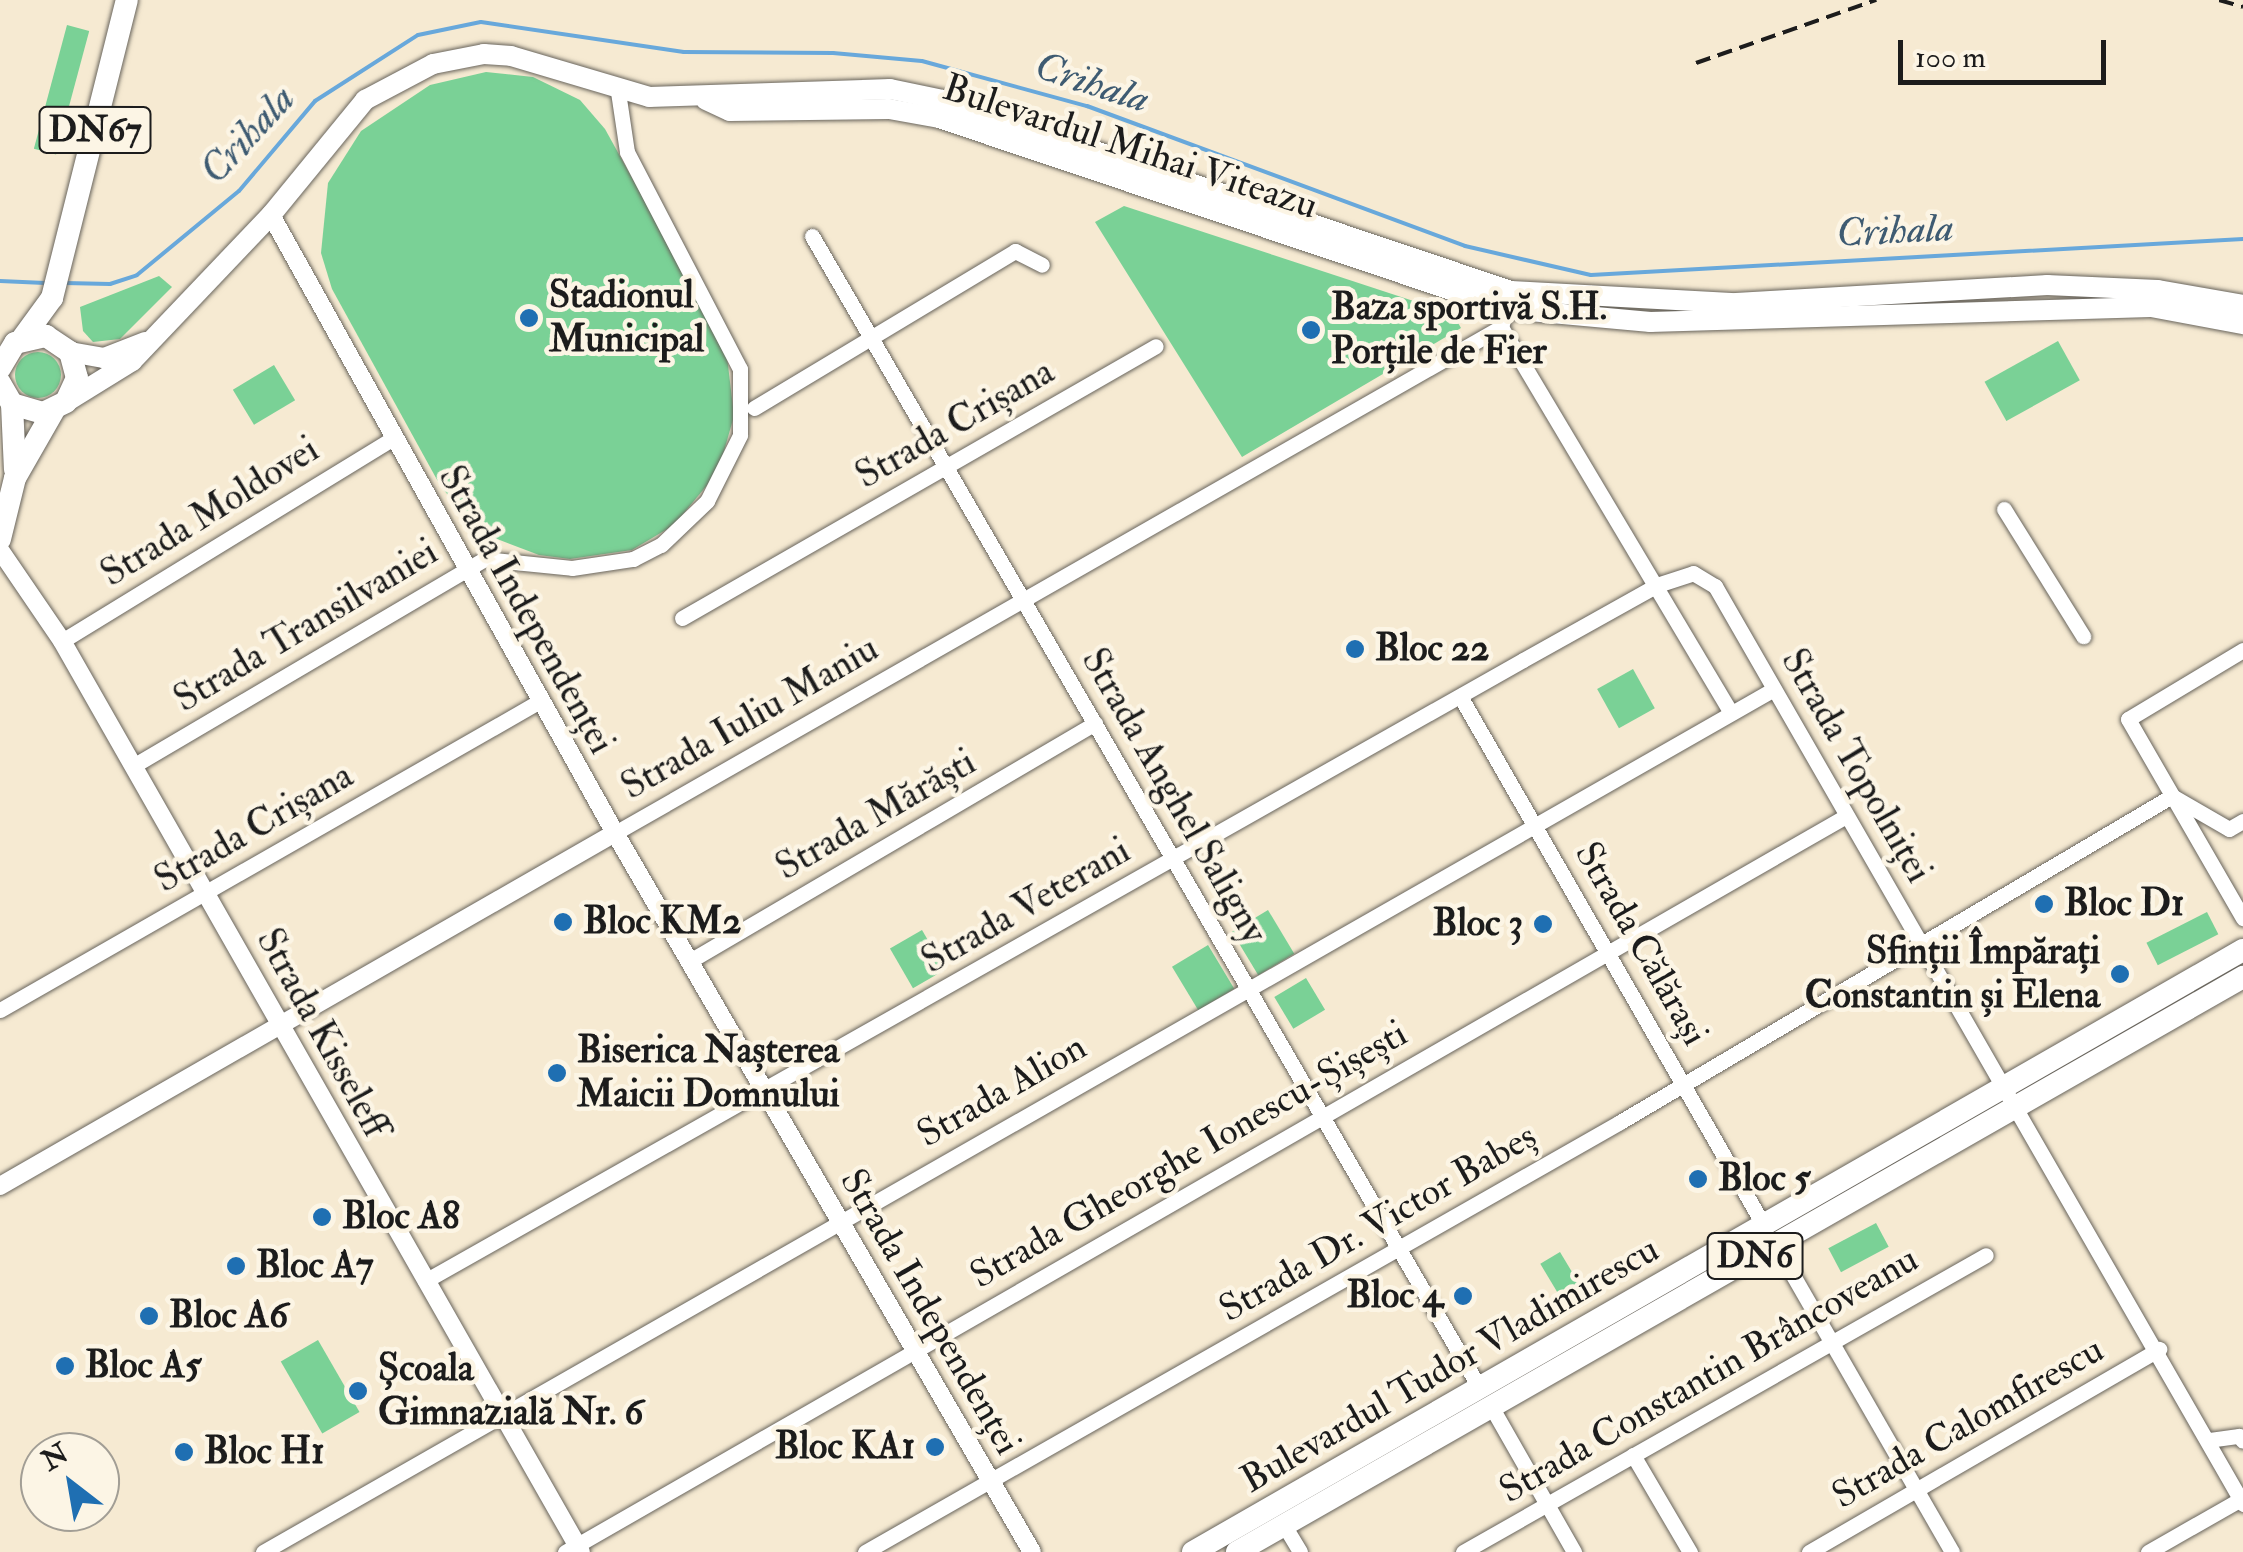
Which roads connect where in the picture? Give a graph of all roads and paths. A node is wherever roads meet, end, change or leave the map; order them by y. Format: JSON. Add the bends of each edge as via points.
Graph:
{"nodes":[{"id":1,"x":127,"y":0,"type":"edge"},
{"id":2,"x":618,"y":92,"type":"junction"},
{"id":3,"x":271,"y":215,"type":"junction"},
{"id":4,"x":812,"y":236,"type":"dead end"},
{"id":5,"x":1042,"y":265,"type":"dead end"},
{"id":6,"x":52,"y":298,"type":"junction"},
{"id":7,"x":2243,"y":305,"type":"edge"},
{"id":8,"x":1841,"y":306,"type":"junction"},
{"id":9,"x":1507,"y":309,"type":"junction"},
{"id":10,"x":2243,"y":324,"type":"edge"},
{"id":11,"x":871,"y":338,"type":"junction"},
{"id":12,"x":146,"y":342,"type":"junction"},
{"id":13,"x":1156,"y":346,"type":"dead end"},
{"id":14,"x":68,"y":350,"type":"junction"},
{"id":15,"x":8,"y":352,"type":"edge"},
{"id":16,"x":4,"y":393,"type":"edge"},
{"id":17,"x":60,"y":406,"type":"junction"},
{"id":18,"x":754,"y":408,"type":"dead end"},
{"id":19,"x":392,"y":438,"type":"junction"},
{"id":20,"x":946,"y":467,"type":"junction"},
{"id":21,"x":15,"y":478,"type":"junction"},
{"id":22,"x":2004,"y":509,"type":"dead end"},
{"id":23,"x":0,"y":539,"type":"edge"},
{"id":24,"x":0,"y":550,"type":"edge"},
{"id":25,"x":466,"y":569,"type":"junction"},
{"id":26,"x":1657,"y":586,"type":"junction"},
{"id":27,"x":1022,"y":598,"type":"junction"},
{"id":28,"x":682,"y":618,"type":"dead end"},
{"id":29,"x":2083,"y":636,"type":"dead end"},
{"id":30,"x":62,"y":641,"type":"junction"},
{"id":31,"x":2243,"y":650,"type":"edge"},
{"id":32,"x":1774,"y":688,"type":"junction"},
{"id":33,"x":1460,"y":696,"type":"junction"},
{"id":34,"x":540,"y":701,"type":"junction"},
{"id":35,"x":1731,"y":713,"type":"junction"},
{"id":36,"x":1096,"y":723,"type":"junction"},
{"id":37,"x":133,"y":766,"type":"junction"},
{"id":38,"x":2172,"y":796,"type":"junction"},
{"id":39,"x":1846,"y":816,"type":"junction"},
{"id":40,"x":2243,"y":821,"type":"edge"},
{"id":41,"x":1536,"y":826,"type":"junction"},
{"id":42,"x":614,"y":833,"type":"junction"},
{"id":43,"x":1173,"y":859,"type":"junction"},
{"id":44,"x":205,"y":893,"type":"junction"},
{"id":45,"x":2243,"y":918,"type":"edge"},
{"id":46,"x":1920,"y":942,"type":"junction"},
{"id":47,"x":2243,"y":950,"type":"edge"},
{"id":48,"x":1606,"y":953,"type":"junction"},
{"id":49,"x":688,"y":962,"type":"junction"},
{"id":50,"x":2243,"y":977,"type":"edge"},
{"id":51,"x":1248,"y":989,"type":"junction"},
{"id":52,"x":0,"y":1010,"type":"edge"},
{"id":53,"x":282,"y":1024,"type":"junction"},
{"id":54,"x":1685,"y":1084,"type":"junction"},
{"id":55,"x":765,"y":1092,"type":"junction"},
{"id":56,"x":2010,"y":1097,"type":"junction"},
{"id":57,"x":1320,"y":1114,"type":"junction"},
{"id":58,"x":0,"y":1186,"type":"edge"},
{"id":59,"x":840,"y":1221,"type":"junction"},
{"id":60,"x":1770,"y":1235,"type":"junction"},
{"id":61,"x":1399,"y":1250,"type":"junction"},
{"id":62,"x":1986,"y":1256,"type":"dead end"},
{"id":63,"x":425,"y":1281,"type":"junction"},
{"id":64,"x":1830,"y":1342,"type":"junction"},
{"id":65,"x":915,"y":1350,"type":"junction"},
{"id":66,"x":2159,"y":1350,"type":"junction"},
{"id":67,"x":1486,"y":1398,"type":"junction"},
{"id":68,"x":503,"y":1416,"type":"junction"},
{"id":69,"x":2208,"y":1440,"type":"junction"},
{"id":70,"x":2243,"y":1441,"type":"edge"},
{"id":71,"x":1633,"y":1455,"type":"junction"},
{"id":72,"x":990,"y":1481,"type":"junction"},
{"id":73,"x":1916,"y":1490,"type":"junction"},
{"id":74,"x":2242,"y":1501,"type":"edge"},
{"id":75,"x":1547,"y":1505,"type":"junction"},
{"id":76,"x":1284,"y":1525,"type":"junction"},
{"id":77,"x":574,"y":1550,"type":"edge"},
{"id":78,"x":263,"y":1552,"type":"edge"},
{"id":79,"x":865,"y":1552,"type":"edge"},
{"id":80,"x":1032,"y":1552,"type":"edge"},
{"id":81,"x":1193,"y":1552,"type":"edge"},
{"id":82,"x":1237,"y":1552,"type":"edge"},
{"id":83,"x":1300,"y":1552,"type":"edge"},
{"id":84,"x":1463,"y":1552,"type":"edge"},
{"id":85,"x":1574,"y":1552,"type":"edge"},
{"id":86,"x":1690,"y":1552,"type":"edge"},
{"id":87,"x":1809,"y":1552,"type":"edge"},
{"id":88,"x":1952,"y":1552,"type":"edge"},
{"id":89,"x":2148,"y":1552,"type":"edge"}],
"edges":[{"from":1,"to":6,"type":"main road","number":"DN67"},
{"from":2,"to":3,"type":"main road","name":"Bulevardul Mihai Viteazu","via":[[512,56],[432,64],[365,100]]},
{"from":2,"to":9,"type":"main road","name":"Bulevardul Mihai Viteazu","via":[[706,100],[731,92],[890,89],[944,100]]},
{"from":2,"to":25,"type":"street","name":"Strada Transilvaniei","via":[[627,152],[740,370],[740,435],[726,472],[696,513],[633,558],[572,568],[499,556]]},
{"from":3,"to":12,"type":"main road","name":"Bulevardul Mihai Viteazu"},
{"from":3,"to":19,"type":"street","name":"Strada Independenței"},
{"from":4,"to":11,"type":"street","name":"Strada Anghel Saligny"},
{"from":5,"to":11,"type":"street","via":[[1015,251]]},
{"from":6,"to":14,"type":"main road"},
{"from":6,"to":15,"type":"main road"},
{"from":7,"to":8,"type":"main road","name":"Bulevardul Mihai Viteazu","via":[[2158,290],[2047,285]]},
{"from":8,"to":9,"type":"main road","name":"Bulevardul Mihai Viteazu","via":[[1650,322]]},
{"from":8,"to":10,"type":"main road","name":"Bulevardul Mihai Viteazu","via":[[2151,306]]},
{"from":9,"to":26,"type":"street"},
{"from":9,"to":27,"type":"street","name":"Strada Iuliu Maniu"},
{"from":11,"to":18,"type":"street"},
{"from":11,"to":20,"type":"street","name":"Strada Anghel Saligny"},
{"from":12,"to":14,"type":"main road","name":"Bulevardul Mihai Viteazu","via":[[104,358]]},
{"from":12,"to":17,"type":"main road","name":"Bulevardul Mihai Viteazu","via":[[112,378]]},
{"from":13,"to":20,"type":"street","name":"Strada Crișana"},
{"from":14,"to":15,"type":"main road","via":[[46,336]]},
{"from":14,"to":17,"type":"main road","via":[[77,378]]},
{"from":16,"to":17,"type":"main road","via":[[32,413]]},
{"from":16,"to":21,"type":"main road"},
{"from":17,"to":21,"type":"main road"},
{"from":19,"to":25,"type":"street","name":"Strada Independenței"},
{"from":19,"to":30,"type":"street","name":"Strada Moldovei"},
{"from":20,"to":27,"type":"street","name":"Strada Anghel Saligny"},
{"from":20,"to":28,"type":"street","name":"Strada Crișana"},
{"from":21,"to":23,"type":"main road"},
{"from":22,"to":29,"type":"street"},
{"from":24,"to":30,"type":"street","name":"Strada Kisseleff"},
{"from":25,"to":34,"type":"street","name":"Strada Independenței"},
{"from":25,"to":37,"type":"street","name":"Strada Transilvaniei"},
{"from":26,"to":32,"type":"street","name":"Strada Topolniței","via":[[1681,574],[1704,576]]},
{"from":26,"to":33,"type":"street","name":"Strada Veterani"},
{"from":26,"to":35,"type":"street"},
{"from":27,"to":36,"type":"street","name":"Strada Anghel Saligny"},
{"from":27,"to":42,"type":"street","name":"Strada Iuliu Maniu"},
{"from":30,"to":37,"type":"street","name":"Strada Kisseleff"},
{"from":31,"to":38,"type":"street","via":[[2128,718]]},
{"from":32,"to":35,"type":"street","name":"Strada Alion"},
{"from":32,"to":39,"type":"street","name":"Strada Topolniței"},
{"from":33,"to":41,"type":"street","name":"Strada Călărași"},
{"from":33,"to":43,"type":"street","name":"Strada Veterani"},
{"from":34,"to":42,"type":"street","name":"Strada Independenței"},
{"from":34,"to":44,"type":"street","name":"Strada Crișana"},
{"from":35,"to":41,"type":"street","name":"Strada Alion"},
{"from":36,"to":43,"type":"street","name":"Strada Anghel Saligny"},
{"from":36,"to":49,"type":"street","name":"Strada Mărăști"},
{"from":37,"to":44,"type":"street","name":"Strada Kisseleff"},
{"from":38,"to":40,"type":"street","via":[[2229,829]]},
{"from":38,"to":45,"type":"street"},
{"from":38,"to":46,"type":"street","name":"Strada Dr. Victor Babeș"},
{"from":39,"to":46,"type":"street","name":"Strada Topolniței"},
{"from":39,"to":48,"type":"street","name":"Strada Gheorghe Ionescu-Șișești"},
{"from":41,"to":48,"type":"street","name":"Strada Călărași"},
{"from":41,"to":51,"type":"street","name":"Strada Alion"},
{"from":42,"to":49,"type":"street","name":"Strada Independenței"},
{"from":42,"to":53,"type":"street","name":"Strada Iuliu Maniu"},
{"from":43,"to":51,"type":"street","name":"Strada Anghel Saligny"},
{"from":43,"to":55,"type":"street","name":"Strada Veterani"},
{"from":44,"to":52,"type":"street","name":"Strada Crișana"},
{"from":44,"to":53,"type":"street","name":"Strada Kisseleff"},
{"from":46,"to":54,"type":"street","name":"Strada Dr. Victor Babeș"},
{"from":46,"to":56,"type":"street","name":"Strada Topolniței"},
{"from":47,"to":56,"type":"main road","number":"DN6"},
{"from":48,"to":54,"type":"street","name":"Strada Călărași"},
{"from":48,"to":57,"type":"street","name":"Strada Gheorghe Ionescu-Șișești"},
{"from":49,"to":55,"type":"street","name":"Strada Independenței"},
{"from":50,"to":56,"type":"main road","number":"DN6"},
{"from":51,"to":57,"type":"street","name":"Strada Anghel Saligny"},
{"from":51,"to":59,"type":"street","name":"Strada Alion"},
{"from":53,"to":58,"type":"street","name":"Strada Iuliu Maniu"},
{"from":53,"to":63,"type":"street","name":"Strada Kisseleff"},
{"from":54,"to":60,"type":"street","name":"Strada Călărași"},
{"from":54,"to":61,"type":"street","name":"Strada Dr. Victor Babeș"},
{"from":55,"to":59,"type":"street","name":"Strada Independenței"},
{"from":55,"to":63,"type":"street","name":"Strada Veterani"},
{"from":56,"to":60,"type":"main road","name":"Bulevardul Tudor Vladimirescu","number":"DN6"},
{"from":56,"to":66,"type":"street","name":"Strada Topolniței"},
{"from":57,"to":61,"type":"street","name":"Strada Anghel Saligny"},
{"from":57,"to":65,"type":"street","name":"Strada Gheorghe Ionescu-Șișești"},
{"from":59,"to":65,"type":"street","name":"Strada Independenței"},
{"from":59,"to":68,"type":"street","name":"Strada Alion"},
{"from":60,"to":64,"type":"street","name":"Strada Călărași"},
{"from":60,"to":67,"type":"main road","name":"Bulevardul Tudor Vladimirescu","number":"DN6"},
{"from":61,"to":67,"type":"street","name":"Strada Anghel Saligny"},
{"from":61,"to":72,"type":"street","name":"Strada Dr. Victor Babeș"},
{"from":62,"to":64,"type":"street","name":"Strada Constantin Brâncoveanu"},
{"from":63,"to":68,"type":"street","name":"Strada Kisseleff"},
{"from":64,"to":71,"type":"street","name":"Strada Constantin Brâncoveanu"},
{"from":64,"to":73,"type":"street","name":"Strada Călărași"},
{"from":65,"to":72,"type":"street","name":"Strada Independenței"},
{"from":65,"to":77,"type":"street","name":"Strada Gheorghe Ionescu-Șișești"},
{"from":66,"to":69,"type":"street","name":"Strada Topolniței"},
{"from":66,"to":73,"type":"street","name":"Strada Calomfirescu"},
{"from":67,"to":75,"type":"street","name":"Strada Anghel Saligny"},
{"from":67,"to":76,"type":"main road","name":"Bulevardul Tudor Vladimirescu","number":"DN6"},
{"from":67,"to":81,"type":"main road","name":"Bulevardul Tudor Vladimirescu","number":"DN6"},
{"from":68,"to":77,"type":"street","name":"Strada Kisseleff"},
{"from":68,"to":78,"type":"street","name":"Strada Alion"},
{"from":69,"to":70,"type":"street"},
{"from":69,"to":74,"type":"street","name":"Strada Topolniței"},
{"from":71,"to":75,"type":"street","name":"Strada Constantin Brâncoveanu"},
{"from":71,"to":86,"type":"street"},
{"from":72,"to":79,"type":"street","name":"Strada Dr. Victor Babeș"},
{"from":72,"to":80,"type":"street","name":"Strada Independenței"},
{"from":73,"to":87,"type":"street","name":"Strada Calomfirescu"},
{"from":73,"to":88,"type":"street","name":"Strada Călărași"},
{"from":74,"to":89,"type":"street"},
{"from":75,"to":84,"type":"street","name":"Strada Constantin Brâncoveanu"},
{"from":75,"to":85,"type":"street","name":"Strada Anghel Saligny"},
{"from":76,"to":82,"type":"main road","name":"Bulevardul Tudor Vladimirescu","number":"DN6"},
{"from":76,"to":83,"type":"street"}]}
